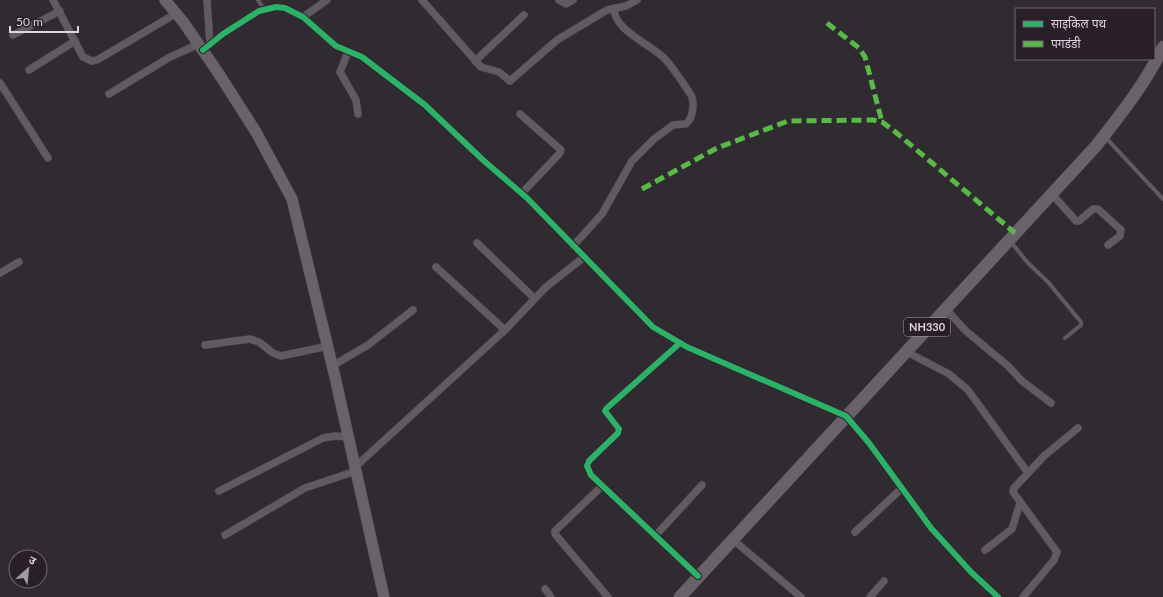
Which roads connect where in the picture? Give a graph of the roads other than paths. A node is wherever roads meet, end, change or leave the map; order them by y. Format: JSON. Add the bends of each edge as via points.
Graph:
{"nodes":[{"id":1,"x":53,"y":0,"type":"edge"},
{"id":2,"x":165,"y":0,"type":"edge"},
{"id":3,"x":207,"y":0,"type":"edge"},
{"id":4,"x":258,"y":0,"type":"edge"},
{"id":5,"x":327,"y":0,"type":"edge"},
{"id":6,"x":422,"y":0,"type":"edge"},
{"id":7,"x":560,"y":0,"type":"edge"},
{"id":8,"x":572,"y":0,"type":"edge"},
{"id":9,"x":636,"y":0,"type":"edge"},
{"id":10,"x":614,"y":8,"type":"junction"},
{"id":11,"x":264,"y":10,"type":"junction"},
{"id":12,"x":60,"y":11,"type":"junction"},
{"id":13,"x":177,"y":13,"type":"junction"},
{"id":14,"x":524,"y":15,"type":"dead end"},
{"id":15,"x":303,"y":17,"type":"junction"},
{"id":16,"x":13,"y":35,"type":"dead end"},
{"id":17,"x":75,"y":41,"type":"junction"},
{"id":18,"x":204,"y":46,"type":"junction"},
{"id":19,"x":1163,"y":48,"type":"edge"},
{"id":20,"x":348,"y":52,"type":"junction"},
{"id":21,"x":475,"y":61,"type":"junction"},
{"id":22,"x":28,"y":70,"type":"dead end"},
{"id":23,"x":0,"y":83,"type":"edge"},
{"id":24,"x":109,"y":94,"type":"dead end"},
{"id":25,"x":358,"y":114,"type":"dead end"},
{"id":26,"x":520,"y":114,"type":"dead end"},
{"id":27,"x":1104,"y":135,"type":"junction"},
{"id":28,"x":48,"y":158,"type":"dead end"},
{"id":29,"x":522,"y":193,"type":"junction"},
{"id":30,"x":1052,"y":194,"type":"junction"},
{"id":31,"x":1163,"y":199,"type":"edge"},
{"id":32,"x":1010,"y":239,"type":"junction"},
{"id":33,"x":478,"y":242,"type":"dead end"},
{"id":34,"x":1108,"y":245,"type":"dead end"},
{"id":35,"x":573,"y":246,"type":"junction"},
{"id":36,"x":584,"y":258,"type":"junction"},
{"id":37,"x":19,"y":262,"type":"dead end"},
{"id":38,"x":436,"y":266,"type":"dead end"},
{"id":39,"x":0,"y":273,"type":"edge"},
{"id":40,"x":534,"y":298,"type":"junction"},
{"id":41,"x":945,"y":308,"type":"junction"},
{"id":42,"x":413,"y":310,"type":"dead end"},
{"id":43,"x":505,"y":330,"type":"junction"},
{"id":44,"x":1065,"y":338,"type":"dead end"},
{"id":45,"x":680,"y":343,"type":"junction"},
{"id":46,"x":205,"y":345,"type":"dead end"},
{"id":47,"x":328,"y":346,"type":"junction"},
{"id":48,"x":905,"y":351,"type":"junction"},
{"id":49,"x":332,"y":366,"type":"junction"},
{"id":50,"x":1051,"y":403,"type":"dead end"},
{"id":51,"x":846,"y":416,"type":"junction"},
{"id":52,"x":1078,"y":428,"type":"dead end"},
{"id":53,"x":348,"y":437,"type":"junction"},
{"id":54,"x":355,"y":469,"type":"junction"},
{"id":55,"x":1028,"y":473,"type":"junction"},
{"id":56,"x":702,"y":485,"type":"dead end"},
{"id":57,"x":602,"y":486,"type":"junction"},
{"id":58,"x":901,"y":489,"type":"junction"},
{"id":59,"x":219,"y":491,"type":"dead end"},
{"id":60,"x":1020,"y":503,"type":"junction"},
{"id":61,"x":855,"y":532,"type":"dead end"},
{"id":62,"x":225,"y":535,"type":"dead end"},
{"id":63,"x":656,"y":535,"type":"junction"},
{"id":64,"x":732,"y":539,"type":"junction"},
{"id":65,"x":985,"y":550,"type":"dead end"},
{"id":66,"x":698,"y":576,"type":"junction"},
{"id":67,"x":884,"y":581,"type":"dead end"},
{"id":68,"x":545,"y":589,"type":"dead end"},
{"id":69,"x":685,"y":596,"type":"edge"},
{"id":70,"x":384,"y":597,"type":"edge"},
{"id":71,"x":551,"y":597,"type":"edge"},
{"id":72,"x":608,"y":597,"type":"edge"},
{"id":73,"x":801,"y":597,"type":"edge"},
{"id":74,"x":870,"y":597,"type":"edge"},
{"id":75,"x":998,"y":597,"type":"edge"},
{"id":76,"x":1023,"y":597,"type":"edge"}],
"edges":[{"from":1,"to":12,"type":"street"},
{"from":2,"to":13,"type":"main road"},
{"from":3,"to":18,"type":"street"},
{"from":4,"to":11,"type":"lane"},
{"from":5,"to":15,"type":"street"},
{"from":6,"to":21,"type":"street"},
{"from":7,"to":8,"type":"street","via":[[566,4]]},
{"from":9,"to":10,"type":"street","via":[[626,6]]},
{"from":10,"to":21,"type":"street","via":[[557,40],[510,81],[498,72],[480,67]]},
{"from":10,"to":35,"type":"street","via":[[616,19],[638,40],[664,58],[691,95],[691,117],[686,124],[673,125],[636,157],[602,214]]},
{"from":11,"to":15,"type":"street","via":[[285,8]]},
{"from":11,"to":18,"type":"street","via":[[259,10]]},
{"from":12,"to":16,"type":"street"},
{"from":12,"to":17,"type":"street"},
{"from":13,"to":17,"type":"street","via":[[97,60],[92,61],[83,57]]},
{"from":13,"to":18,"type":"main road"},
{"from":14,"to":21,"type":"street"},
{"from":15,"to":20,"type":"street","via":[[336,46]]},
{"from":17,"to":22,"type":"street"},
{"from":18,"to":24,"type":"street","via":[[170,57]]},
{"from":18,"to":47,"type":"main road","via":[[256,132],[292,199]]},
{"from":19,"to":27,"type":"highway","number":"NH330","via":[[1131,102]]},
{"from":20,"to":25,"type":"street","via":[[340,72],[356,100]]},
{"from":20,"to":29,"type":"street","via":[[384,73],[424,105],[482,160]]},
{"from":23,"to":28,"type":"street"},
{"from":26,"to":29,"type":"street","via":[[561,150]]},
{"from":27,"to":30,"type":"highway","number":"NH330"},
{"from":27,"to":31,"type":"lane"},
{"from":29,"to":35,"type":"street"},
{"from":30,"to":32,"type":"highway","number":"NH330"},
{"from":30,"to":34,"type":"street","via":[[1076,221],[1096,208],[1115,225],[1122,233]]},
{"from":32,"to":41,"type":"highway","number":"NH330"},
{"from":32,"to":44,"type":"lane","via":[[1028,264],[1048,282],[1081,322],[1081,326]]},
{"from":33,"to":40,"type":"street"},
{"from":35,"to":36,"type":"street"},
{"from":36,"to":40,"type":"street"},
{"from":36,"to":45,"type":"street","via":[[653,327]]},
{"from":37,"to":39,"type":"street"},
{"from":38,"to":43,"type":"street"},
{"from":40,"to":43,"type":"street"},
{"from":41,"to":48,"type":"highway","number":"NH330"},
{"from":41,"to":50,"type":"street","via":[[966,331]]},
{"from":42,"to":49,"type":"street","via":[[368,344]]},
{"from":43,"to":54,"type":"street"},
{"from":45,"to":51,"type":"street"},
{"from":45,"to":57,"type":"street","via":[[605,411],[619,429],[618,433],[587,466],[591,475]]},
{"from":46,"to":47,"type":"street","via":[[250,339],[281,356]]},
{"from":47,"to":49,"type":"main road"},
{"from":48,"to":51,"type":"highway","number":"NH330"},
{"from":48,"to":55,"type":"street","via":[[949,374],[968,390]]},
{"from":49,"to":53,"type":"main road"},
{"from":51,"to":58,"type":"street","via":[[869,443]]},
{"from":51,"to":64,"type":"highway","number":"NH330"},
{"from":52,"to":55,"type":"street"},
{"from":53,"to":54,"type":"main road"},
{"from":53,"to":59,"type":"street","via":[[323,438]]},
{"from":54,"to":62,"type":"street","via":[[305,488]]},
{"from":54,"to":70,"type":"main road"},
{"from":55,"to":60,"type":"street","via":[[1012,492]]},
{"from":56,"to":63,"type":"street"},
{"from":57,"to":63,"type":"street"},
{"from":57,"to":72,"type":"street","via":[[555,531],[555,534]]},
{"from":58,"to":61,"type":"street"},
{"from":58,"to":75,"type":"street","via":[[931,528]]},
{"from":60,"to":65,"type":"street","via":[[1012,529]]},
{"from":60,"to":76,"type":"street","via":[[1057,552],[1054,560]]},
{"from":63,"to":66,"type":"street"},
{"from":64,"to":66,"type":"highway","number":"NH330"},
{"from":64,"to":73,"type":"street"},
{"from":66,"to":69,"type":"highway","number":"NH330"},
{"from":67,"to":74,"type":"street"},
{"from":68,"to":71,"type":"street"}]}
